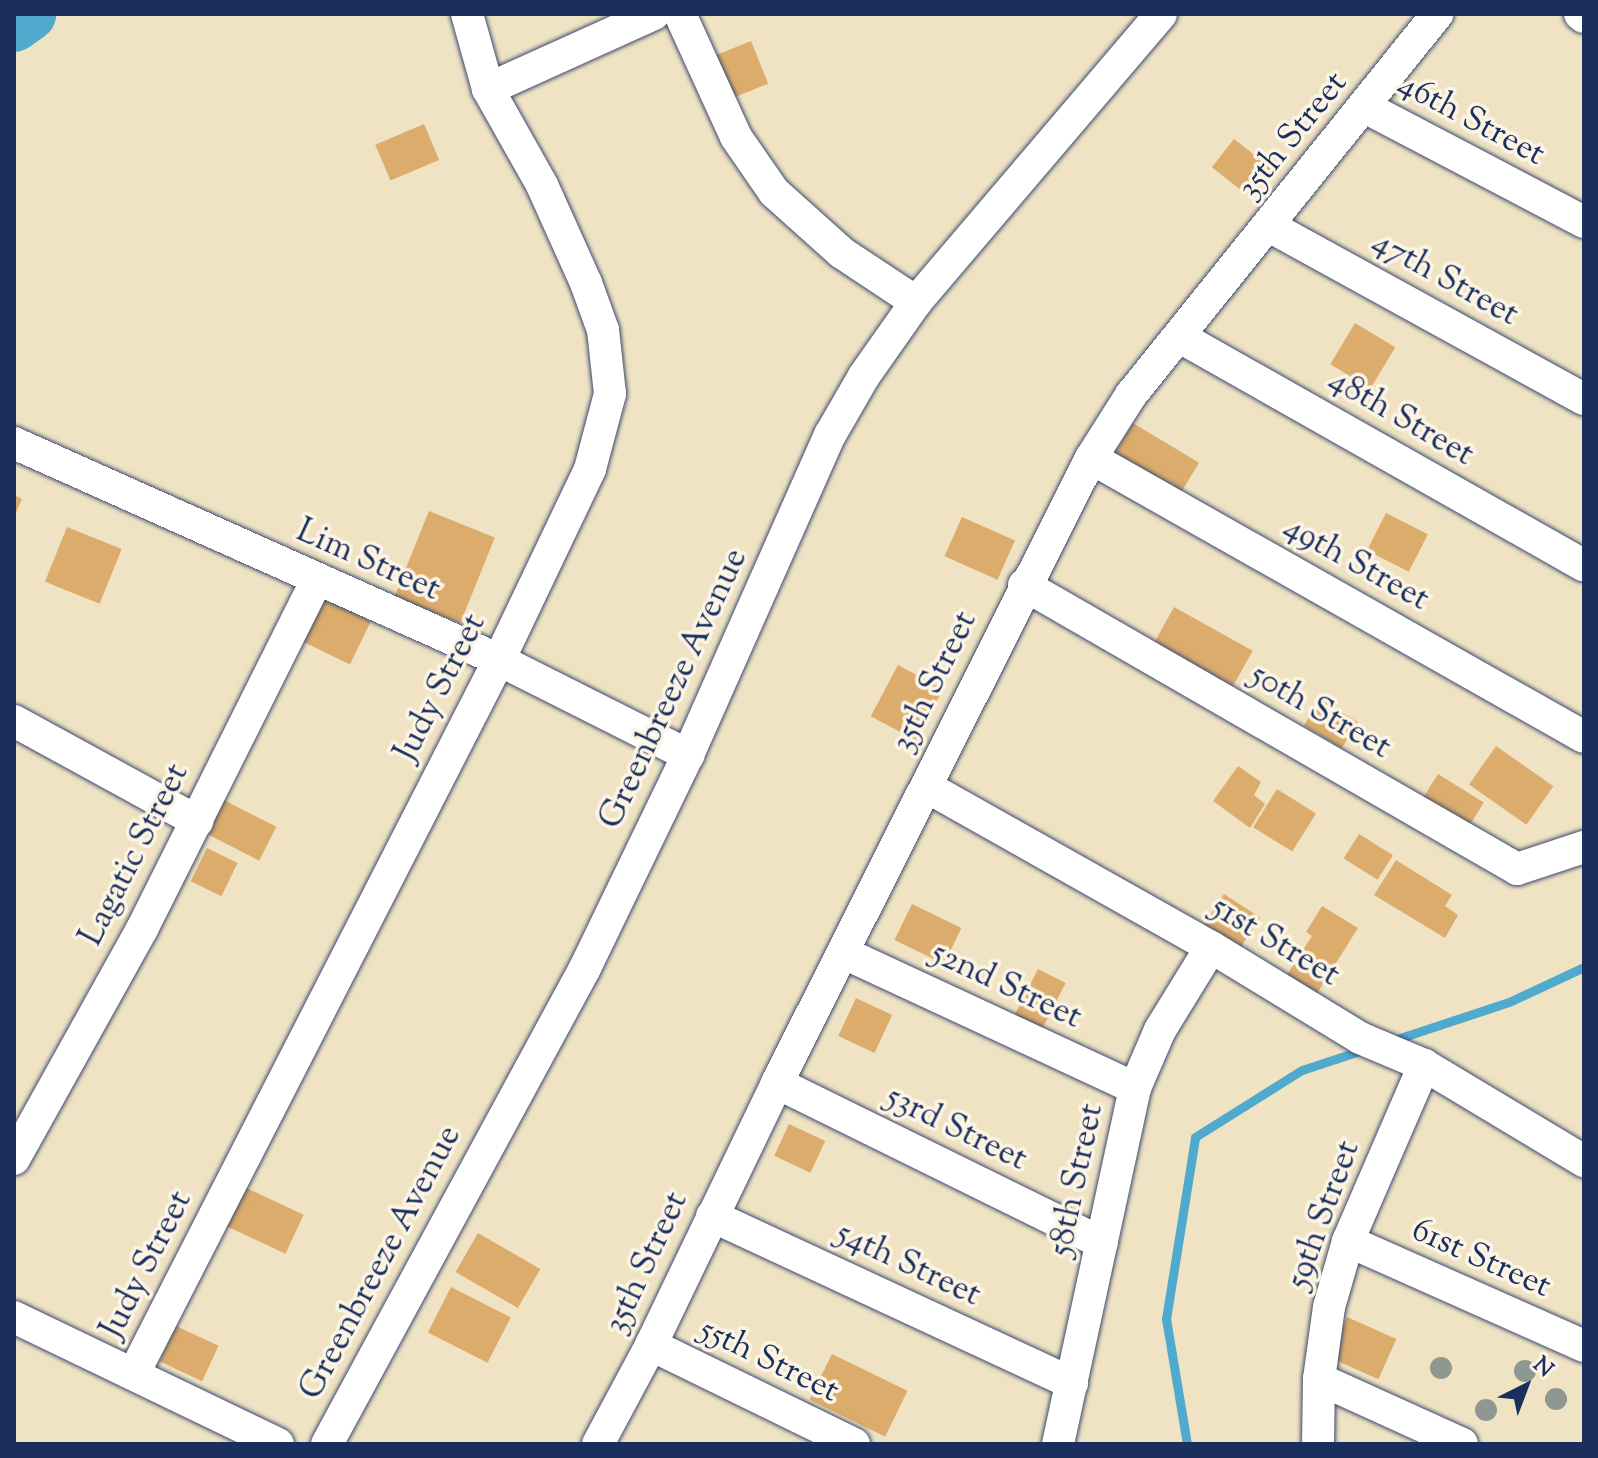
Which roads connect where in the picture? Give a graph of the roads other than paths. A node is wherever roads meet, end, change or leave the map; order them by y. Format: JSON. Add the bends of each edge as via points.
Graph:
{"nodes":[{"id":1,"x":467,"y":14,"type":"edge"},
{"id":2,"x":654,"y":14,"type":"edge"},
{"id":3,"x":680,"y":14,"type":"edge"},
{"id":4,"x":1161,"y":14,"type":"edge"},
{"id":5,"x":1437,"y":14,"type":"edge"},
{"id":6,"x":488,"y":89,"type":"junction"},
{"id":7,"x":1365,"y":107,"type":"junction"},
{"id":8,"x":1584,"y":222,"type":"edge"},
{"id":9,"x":1269,"y":226,"type":"junction"},
{"id":10,"x":916,"y":302,"type":"junction"},
{"id":11,"x":1180,"y":337,"type":"junction"},
{"id":12,"x":1584,"y":399,"type":"edge"},
{"id":13,"x":14,"y":443,"type":"edge"},
{"id":14,"x":1091,"y":458,"type":"junction"},
{"id":15,"x":1584,"y":566,"type":"edge"},
{"id":16,"x":316,"y":581,"type":"junction"},
{"id":17,"x":1024,"y":585,"type":"junction"},
{"id":18,"x":499,"y":660,"type":"junction"},
{"id":19,"x":14,"y":721,"type":"edge"},
{"id":20,"x":1584,"y":737,"type":"edge"},
{"id":21,"x":688,"y":755,"type":"junction"},
{"id":22,"x":927,"y":787,"type":"junction"},
{"id":23,"x":197,"y":821,"type":"junction"},
{"id":24,"x":1584,"y":847,"type":"edge"},
{"id":25,"x":1211,"y":947,"type":"junction"},
{"id":26,"x":844,"y":953,"type":"junction"},
{"id":27,"x":1409,"y":1059,"type":"junction"},
{"id":28,"x":777,"y":1083,"type":"junction"},
{"id":29,"x":1135,"y":1088,"type":"junction"},
{"id":30,"x":14,"y":1159,"type":"edge"},
{"id":31,"x":1584,"y":1161,"type":"edge"},
{"id":32,"x":712,"y":1216,"type":"junction"},
{"id":33,"x":1348,"y":1241,"type":"junction"},
{"id":34,"x":1102,"y":1243,"type":"junction"},
{"id":35,"x":14,"y":1317,"type":"edge"},
{"id":36,"x":651,"y":1345,"type":"junction"},
{"id":37,"x":1584,"y":1346,"type":"edge"},
{"id":38,"x":134,"y":1373,"type":"junction"},
{"id":39,"x":1319,"y":1379,"type":"junction"},
{"id":40,"x":1072,"y":1383,"type":"junction"},
{"id":41,"x":278,"y":1444,"type":"edge"},
{"id":42,"x":327,"y":1444,"type":"edge"},
{"id":43,"x":598,"y":1444,"type":"edge"},
{"id":44,"x":854,"y":1444,"type":"edge"},
{"id":45,"x":1058,"y":1444,"type":"edge"},
{"id":46,"x":1318,"y":1444,"type":"edge"},
{"id":47,"x":1462,"y":1444,"type":"edge"}],
"edges":[{"from":1,"to":6,"type":"street","name":"Judy Street"},
{"from":2,"to":6,"type":"street"},
{"from":3,"to":10,"type":"street","via":[[736,137],[774,192],[842,253]]},
{"from":4,"to":10,"type":"street","name":"Greenbreeze Avenue"},
{"from":5,"to":7,"type":"street","name":"35th Street"},
{"from":6,"to":18,"type":"street","name":"Judy Street","via":[[542,185],[586,283],[603,330],[610,394],[590,469]]},
{"from":7,"to":8,"type":"street","name":"46th Street"},
{"from":7,"to":9,"type":"street","name":"35th Street"},
{"from":9,"to":11,"type":"street","name":"35th Street"},
{"from":9,"to":12,"type":"street","name":"47th Street"},
{"from":10,"to":21,"type":"street","name":"Greenbreeze Avenue","via":[[830,435]]},
{"from":11,"to":14,"type":"street","name":"35th Street","via":[[1131,395]]},
{"from":11,"to":15,"type":"street","name":"48th Street"},
{"from":13,"to":16,"type":"street","name":"Lim Street"},
{"from":14,"to":17,"type":"street","name":"35th Street"},
{"from":14,"to":20,"type":"street","name":"49th Street"},
{"from":16,"to":18,"type":"street","name":"Lim Street"},
{"from":16,"to":23,"type":"street","name":"Lagatic Street"},
{"from":17,"to":22,"type":"street","name":"35th Street"},
{"from":17,"to":24,"type":"street","name":"50th Street","via":[[1517,869]]},
{"from":18,"to":21,"type":"street","name":"Lim Street"},
{"from":18,"to":38,"type":"street","name":"Judy Street"},
{"from":19,"to":23,"type":"street"},
{"from":21,"to":42,"type":"street","name":"Greenbreeze Avenue","via":[[585,968]]},
{"from":22,"to":25,"type":"street","name":"51st Street"},
{"from":22,"to":26,"type":"street","name":"35th Street"},
{"from":23,"to":30,"type":"street","name":"Lagatic Street"},
{"from":25,"to":27,"type":"street","name":"51st Street","via":[[1360,1038]]},
{"from":25,"to":29,"type":"street","name":"58th Street","via":[[1160,1030]]},
{"from":26,"to":28,"type":"street","name":"35th Street"},
{"from":26,"to":29,"type":"street","name":"52nd Street"},
{"from":27,"to":31,"type":"street","name":"51st Street"},
{"from":27,"to":33,"type":"street","name":"59th Street"},
{"from":28,"to":32,"type":"street","name":"35th Street"},
{"from":28,"to":34,"type":"street","name":"53rd Street"},
{"from":29,"to":34,"type":"street","name":"58th Street"},
{"from":32,"to":36,"type":"street","name":"35th Street"},
{"from":32,"to":40,"type":"street","name":"54th Street"},
{"from":33,"to":37,"type":"street","name":"61st Street"},
{"from":33,"to":39,"type":"street","name":"59th Street","via":[[1329,1307]]},
{"from":34,"to":40,"type":"street","name":"58th Street"},
{"from":35,"to":38,"type":"street"},
{"from":36,"to":43,"type":"street","name":"35th Street"},
{"from":36,"to":44,"type":"street","name":"55th Street"},
{"from":38,"to":41,"type":"street"},
{"from":39,"to":46,"type":"street","name":"59th Street"},
{"from":39,"to":47,"type":"street"},
{"from":40,"to":45,"type":"street","name":"58th Street"}]}
